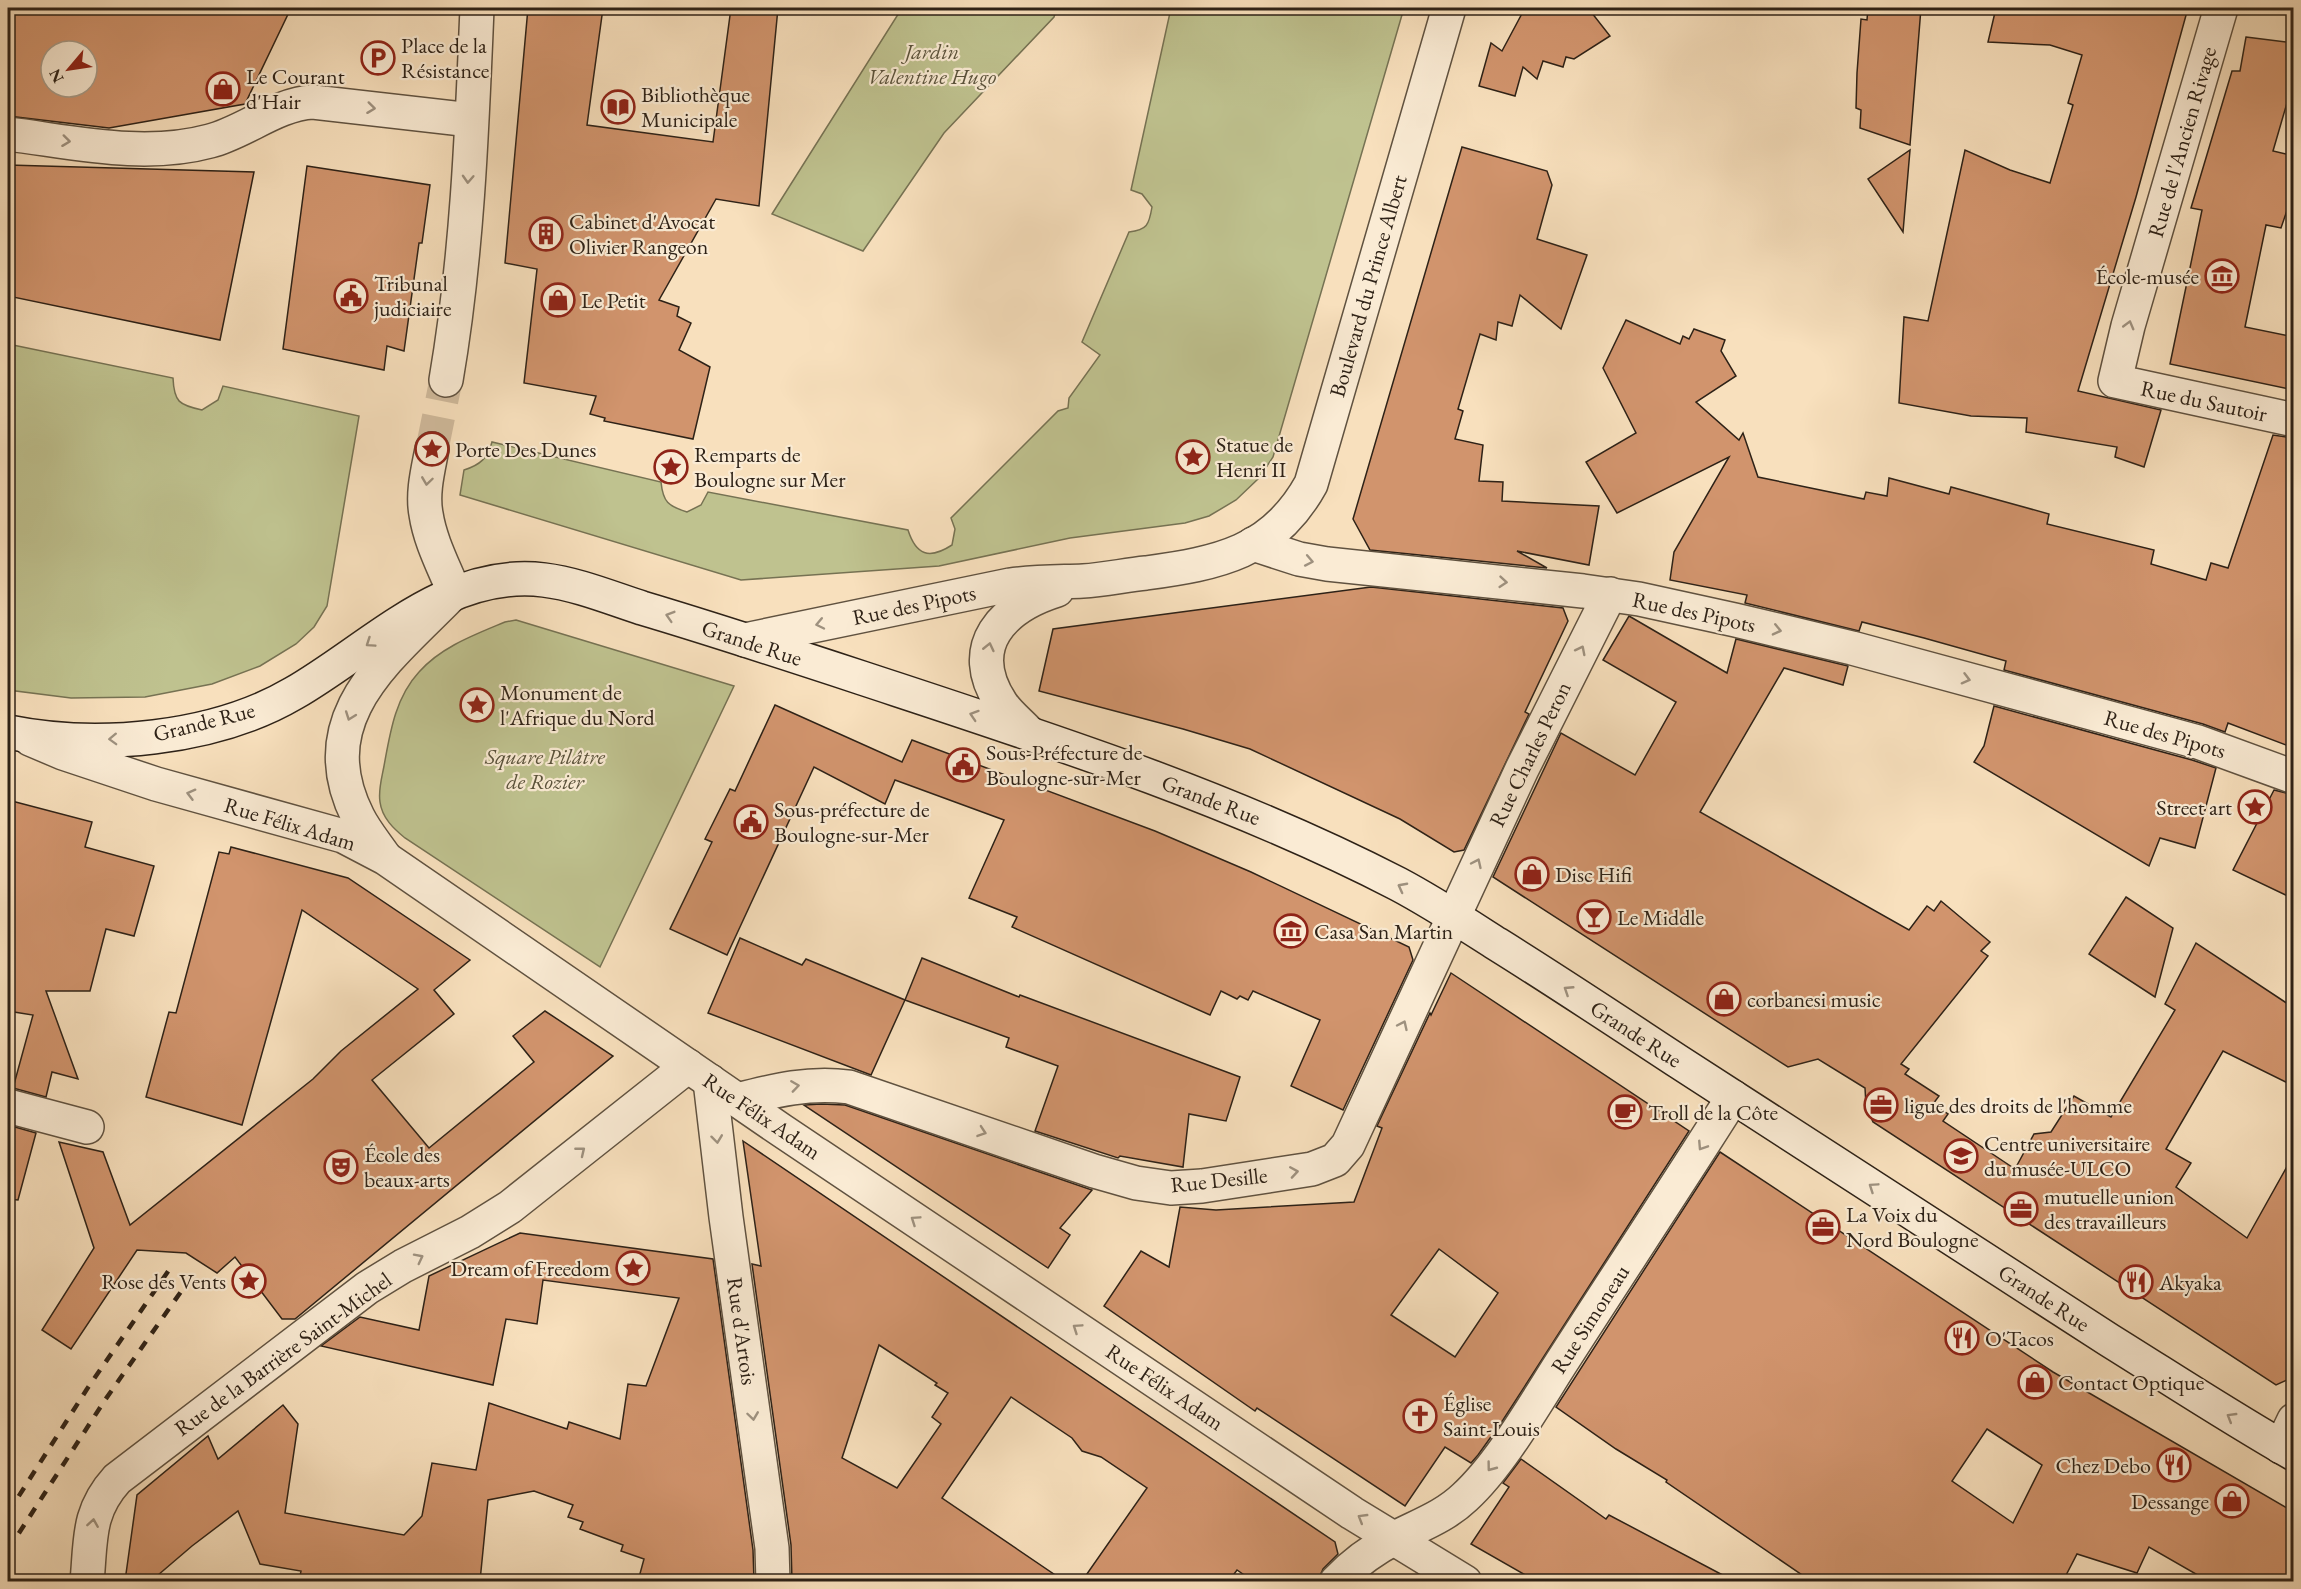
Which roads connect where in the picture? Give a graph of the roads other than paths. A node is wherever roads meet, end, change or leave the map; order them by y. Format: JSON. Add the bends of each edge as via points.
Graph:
{"nodes":[{"id":1,"x":477,"y":8,"type":"edge"},
{"id":2,"x":1449,"y":8,"type":"edge"},
{"id":3,"x":2221,"y":8,"type":"edge"},
{"id":4,"x":471,"y":120,"type":"junction"},
{"id":5,"x":8,"y":134,"type":"edge"},
{"id":6,"x":446,"y":380,"type":"tunnel mouth"},
{"id":7,"x":2115,"y":381,"type":"joint"},
{"id":8,"x":2294,"y":420,"type":"edge"},
{"id":9,"x":432,"y":449,"type":"tunnel mouth"},
{"id":10,"x":1253,"y":544,"type":"junction"},
{"id":11,"x":1084,"y":581,"type":"junction"},
{"id":12,"x":454,"y":592,"type":"junction"},
{"id":13,"x":1610,"y":594,"type":"junction"},
{"id":14,"x":745,"y":640,"type":"junction"},
{"id":15,"x":13,"y":733,"type":"edge"},
{"id":16,"x":1029,"y":733,"type":"junction"},
{"id":17,"x":2294,"y":777,"type":"edge"},
{"id":18,"x":385,"y":858,"type":"junction"},
{"id":19,"x":1453,"y":916,"type":"junction"},
{"id":20,"x":699,"y":1073,"type":"junction"},
{"id":21,"x":1733,"y":1097,"type":"junction"},
{"id":22,"x":738,"y":1100,"type":"junction"},
{"id":23,"x":8,"y":1106,"type":"edge"},
{"id":24,"x":87,"y":1127,"type":"dead end"},
{"id":25,"x":2289,"y":1440,"type":"edge"},
{"id":26,"x":1395,"y":1538,"type":"junction"},
{"id":27,"x":87,"y":1581,"type":"edge"},
{"id":28,"x":773,"y":1581,"type":"edge"},
{"id":29,"x":1336,"y":1581,"type":"edge"},
{"id":30,"x":1465,"y":1581,"type":"edge"}],
"edges":[{"from":1,"to":4,"type":"street"},
{"from":2,"to":10,"type":"street","name":"Boulevard du Prince Albert","via":[[1311,484],[1287,520]]},
{"from":7,"to":3,"type":"street","name":"Rue de l'Ancien Rivage","one_way":true},
{"from":5,"to":4,"type":"street","one_way":true,"via":[[165,149],[232,134],[291,107],[313,102]]},
{"from":4,"to":6,"type":"street","one_way":true,"via":[[454,330]]},
{"from":7,"to":8,"type":"street","name":"Rue du Sautoir"},
{"from":9,"to":12,"type":"street","one_way":true,"via":[[425,513]]},
{"from":10,"to":11,"type":"street","name":"Rue des Pipots","via":[[1204,564]]},
{"from":10,"to":13,"type":"street","name":"Rue des Pipots","one_way":true,"via":[[1299,559],[1354,568]]},
{"from":11,"to":14,"type":"street","name":"Rue des Pipots","one_way":true,"via":[[1010,585]]},
{"from":16,"to":11,"type":"street","name":"Rue des Pipots","one_way":true,"via":[[996,694],[986,652],[995,628],[1016,607]]},
{"from":14,"to":12,"type":"street","name":"Grande Rue","one_way":true,"via":[[554,581],[503,580]]},
{"from":12,"to":15,"type":"street","name":"Grande Rue","one_way":true,"via":[[407,618],[295,693],[246,714],[182,732],[137,738],[67,739]]},
{"from":12,"to":18,"type":"street","one_way":true,"via":[[362,691],[344,732],[342,765],[352,801]]},
{"from":13,"to":17,"type":"street","name":"Rue des Pipots","one_way":true,"via":[[1852,648],[2198,741]]},
{"from":19,"to":13,"type":"street","name":"Rue Charles Peron","one_way":true},
{"from":16,"to":14,"type":"street","name":"Grande Rue","one_way":true},
{"from":18,"to":15,"type":"street","name":"Rue Félix Adam","one_way":true,"via":[[342,836],[156,784]]},
{"from":19,"to":16,"type":"street","name":"Grande Rue","one_way":true,"via":[[1353,861],[1256,817]]},
{"from":18,"to":20,"type":"street","name":"Rue Félix Adam"},
{"from":21,"to":19,"type":"street","name":"Grande Rue","one_way":true},
{"from":22,"to":19,"type":"street","name":"Rue Desille","one_way":true,"via":[[803,1085],[849,1088],[1094,1171],[1171,1188],[1312,1169],[1335,1160],[1348,1145]]},
{"from":20,"to":22,"type":"street","name":"Rue Félix Adam"},
{"from":27,"to":20,"type":"street","name":"Rue de la Barrière Saint-Michel","one_way":true,"via":[[93,1519],[117,1479],[367,1288],[510,1207]]},
{"from":20,"to":28,"type":"street","name":"Rue d'Artois","one_way":true,"via":[[728,1229],[772,1548]]},
{"from":25,"to":21,"type":"street","name":"Grande Rue","one_way":true,"via":[[2050,1303]]},
{"from":21,"to":26,"type":"street","name":"Rue Simoneau","one_way":true,"via":[[1482,1480],[1447,1511]]},
{"from":26,"to":22,"type":"street","name":"Rue Félix Adam","one_way":true},
{"from":23,"to":24,"type":"street"},
{"from":26,"to":29,"type":"street","name":"Rue Simoneau"},
{"from":26,"to":30,"type":"street","name":"Rue Félix Adam"}]}
